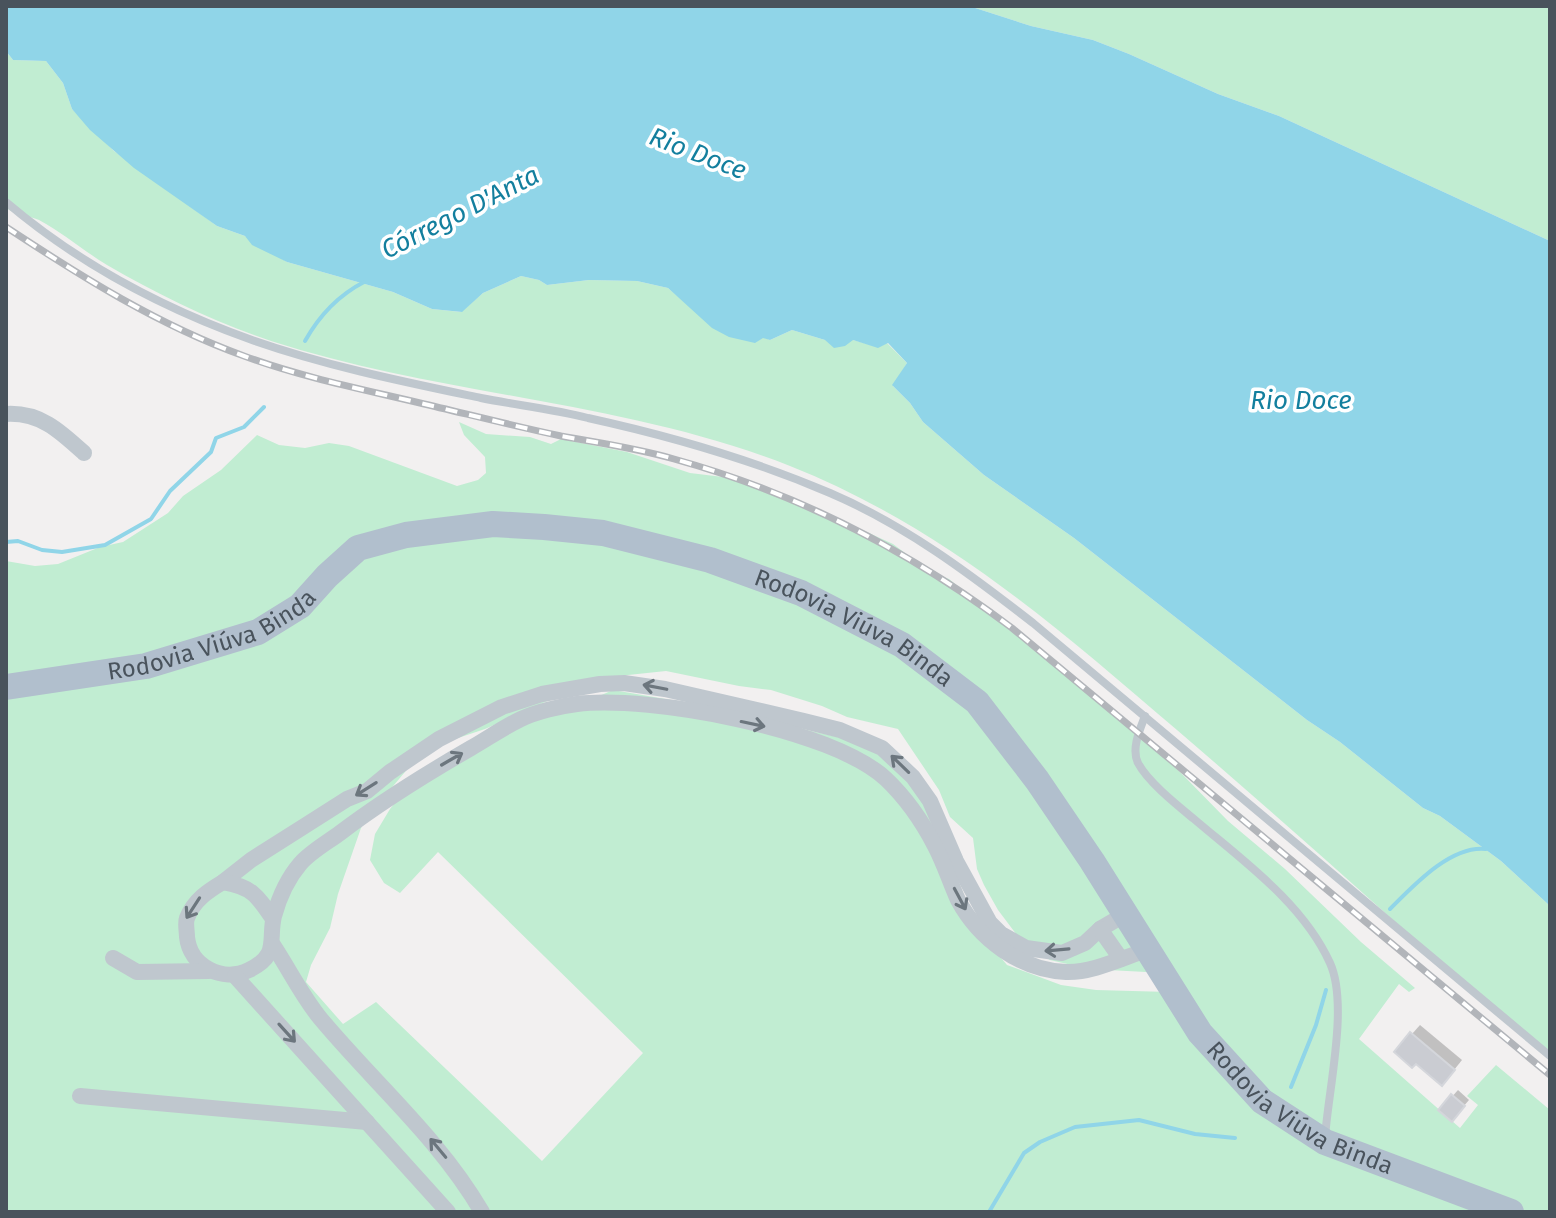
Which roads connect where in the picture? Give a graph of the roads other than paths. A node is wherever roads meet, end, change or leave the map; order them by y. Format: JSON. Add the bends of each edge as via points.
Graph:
{"nodes":[{"id":1,"x":6,"y":202,"type":"edge"},
{"id":2,"x":6,"y":414,"type":"edge"},
{"id":3,"x":84,"y":453,"type":"dead end"},
{"id":4,"x":7,"y":688,"type":"edge"},
{"id":5,"x":1145,"y":716,"type":"junction"},
{"id":6,"x":398,"y":767,"type":"junction"},
{"id":7,"x":412,"y":784,"type":"junction"},
{"id":8,"x":223,"y":882,"type":"junction"},
{"id":9,"x":1124,"y":915,"type":"junction"},
{"id":10,"x":273,"y":919,"type":"junction"},
{"id":11,"x":1100,"y":929,"type":"junction"},
{"id":12,"x":273,"y":945,"type":"junction"},
{"id":13,"x":1147,"y":950,"type":"junction"},
{"id":14,"x":113,"y":958,"type":"dead end"},
{"id":15,"x":1121,"y":959,"type":"junction"},
{"id":16,"x":209,"y":971,"type":"junction"},
{"id":17,"x":235,"y":976,"type":"junction"},
{"id":18,"x":1550,"y":1056,"type":"edge"},
{"id":19,"x":80,"y":1096,"type":"dead end"},
{"id":20,"x":367,"y":1122,"type":"junction"},
{"id":21,"x":1325,"y":1142,"type":"junction"},
{"id":22,"x":448,"y":1212,"type":"edge"},
{"id":23,"x":482,"y":1212,"type":"edge"},
{"id":24,"x":1511,"y":1212,"type":"edge"}],
"edges":[{"from":1,"to":5,"type":"lane","via":[[76,257],[137,292],[253,340],[368,373],[587,417],[752,464],[830,493],[892,523],[976,579]]},
{"from":2,"to":3,"type":"street","via":[[49,423]]},
{"from":4,"to":9,"type":"main road","name":"Rodovia Viúva Binda","via":[[146,666],[258,632],[289,615],[345,557],[374,542],[493,524],[603,533],[710,560],[801,593],[902,645],[950,680],[977,702],[1037,780]]},
{"from":5,"to":18,"type":"lane"},
{"from":5,"to":21,"type":"lane","via":[[1136,753],[1143,769],[1281,896],[1331,965],[1337,983],[1336,1025]]},
{"from":6,"to":7,"type":"street"},
{"from":6,"to":8,"type":"street","one_way":true},
{"from":11,"to":6,"type":"street","one_way":true,"via":[[1062,953],[1026,948],[1001,934],[956,861],[930,801],[897,760],[840,730],[713,699],[624,683],[542,694],[502,707]]},
{"from":7,"to":10,"type":"street","via":[[301,862]]},
{"from":7,"to":15,"type":"street","one_way":true,"via":[[523,718],[575,704],[620,702],[799,734],[848,753],[883,777],[912,807],[959,901],[978,929],[999,947],[1023,963],[1067,972]]},
{"from":8,"to":10,"type":"street","via":[[257,895]]},
{"from":8,"to":16,"type":"street","one_way":true,"via":[[202,895],[186,920],[189,949]]},
{"from":9,"to":11,"type":"street"},
{"from":9,"to":13,"type":"main road","name":"Rodovia Viúva Binda"},
{"from":10,"to":12,"type":"street"},
{"from":11,"to":15,"type":"street"},
{"from":12,"to":17,"type":"street","via":[[252,969]]},
{"from":23,"to":12,"type":"street","one_way":true,"via":[[456,1170],[318,1015]]},
{"from":13,"to":15,"type":"street"},
{"from":13,"to":21,"type":"main road","name":"Rodovia Viúva Binda","via":[[1200,1033],[1243,1082],[1284,1117]]},
{"from":14,"to":16,"type":"street","via":[[137,972]]},
{"from":16,"to":17,"type":"street"},
{"from":17,"to":20,"type":"street","one_way":true},
{"from":19,"to":20,"type":"street"},
{"from":20,"to":22,"type":"street"},
{"from":21,"to":24,"type":"main road","name":"Rodovia Viúva Binda"}]}
